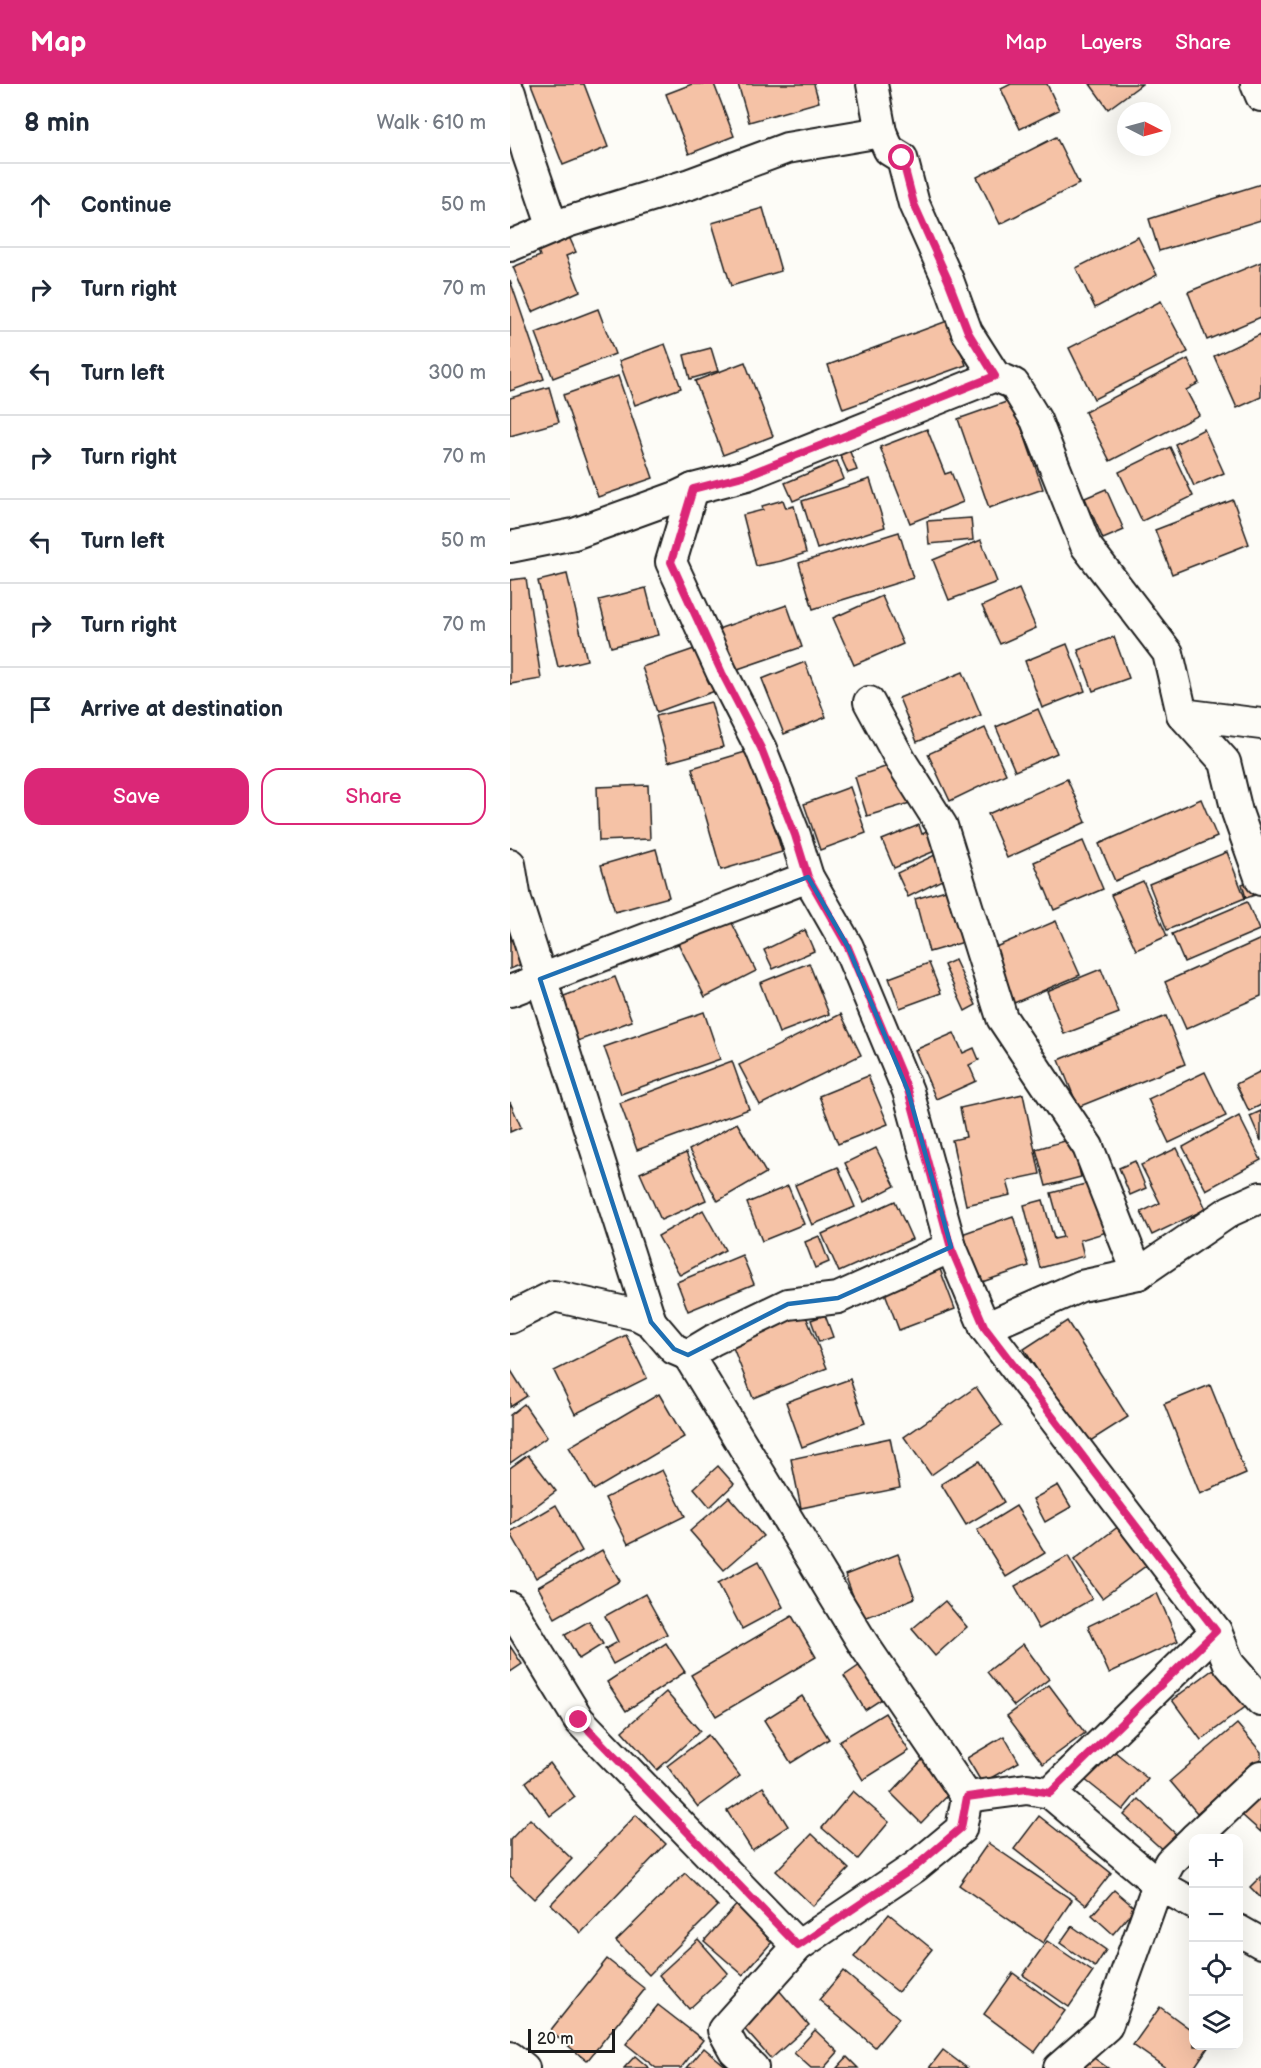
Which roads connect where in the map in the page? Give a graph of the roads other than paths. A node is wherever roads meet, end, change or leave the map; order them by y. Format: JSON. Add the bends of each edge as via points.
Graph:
{"nodes":[{"id":1,"x":872,"y":84,"type":"edge"},
{"id":2,"x":1256,"y":84,"type":"edge"},
{"id":3,"x":510,"y":93,"type":"edge"},
{"id":4,"x":1261,"y":96,"type":"edge"},
{"id":5,"x":881,"y":132,"type":"junction"},
{"id":6,"x":552,"y":228,"type":"junction"},
{"id":7,"x":510,"y":246,"type":"edge"},
{"id":8,"x":995,"y":376,"type":"junction"},
{"id":9,"x":693,"y":489,"type":"junction"},
{"id":10,"x":510,"y":547,"type":"edge"},
{"id":11,"x":869,"y":702,"type":"dead end"},
{"id":12,"x":1182,"y":714,"type":"junction"},
{"id":13,"x":1261,"y":724,"type":"edge"},
{"id":14,"x":510,"y":864,"type":"edge"},
{"id":15,"x":808,"y":877,"type":"junction"},
{"id":16,"x":1261,"y":880,"type":"edge"},
{"id":17,"x":540,"y":979,"type":"junction"},
{"id":18,"x":510,"y":992,"type":"edge"},
{"id":19,"x":1261,"y":1197,"type":"edge"},
{"id":20,"x":951,"y":1248,"type":"junction"},
{"id":21,"x":1138,"y":1274,"type":"junction"},
{"id":22,"x":510,"y":1318,"type":"edge"},
{"id":23,"x":651,"y":1322,"type":"junction"},
{"id":24,"x":985,"y":1328,"type":"junction"},
{"id":25,"x":688,"y":1355,"type":"junction"},
{"id":26,"x":510,"y":1607,"type":"edge"},
{"id":27,"x":1216,"y":1631,"type":"junction"},
{"id":28,"x":1261,"y":1701,"type":"edge"},
{"id":29,"x":1261,"y":1776,"type":"edge"},
{"id":30,"x":1050,"y":1793,"type":"junction"},
{"id":31,"x":967,"y":1797,"type":"junction"},
{"id":32,"x":1199,"y":1834,"type":"edge"},
{"id":33,"x":1189,"y":1844,"type":"edge"},
{"id":34,"x":1158,"y":1884,"type":"junction"},
{"id":35,"x":1189,"y":1901,"type":"edge"},
{"id":36,"x":1243,"y":1932,"type":"edge"},
{"id":37,"x":1261,"y":1943,"type":"edge"},
{"id":38,"x":798,"y":1946,"type":"junction"},
{"id":39,"x":510,"y":2057,"type":"edge"},
{"id":40,"x":524,"y":2068,"type":"edge"},
{"id":41,"x":753,"y":2068,"type":"edge"},
{"id":42,"x":1059,"y":2068,"type":"edge"}],
"edges":[{"from":1,"to":5,"type":"street"},
{"from":2,"to":4,"type":"street"},
{"from":3,"to":6,"type":"street"},
{"from":5,"to":6,"type":"street","via":[[787,148]]},
{"from":5,"to":8,"type":"street","via":[[889,150],[902,158],[914,204],[968,332]]},
{"from":6,"to":7,"type":"street"},
{"from":8,"to":9,"type":"street","via":[[747,475]]},
{"from":8,"to":12,"type":"street","via":[[1014,384],[1036,420],[1086,546],[1168,653]]},
{"from":9,"to":10,"type":"street","via":[[574,534]]},
{"from":9,"to":15,"type":"street","via":[[671,562],[761,748]]},
{"from":11,"to":21,"type":"street","via":[[942,826],[1002,1018],[1088,1147]]},
{"from":12,"to":13,"type":"street"},
{"from":12,"to":16,"type":"street","via":[[1225,762],[1237,812]]},
{"from":14,"to":17,"type":"street","via":[[516,900]]},
{"from":15,"to":17,"type":"street"},
{"from":15,"to":20,"type":"street","via":[[848,947],[908,1090]]},
{"from":17,"to":18,"type":"street"},
{"from":17,"to":23,"type":"street"},
{"from":19,"to":21,"type":"street","via":[[1230,1210]]},
{"from":20,"to":24,"type":"street"},
{"from":20,"to":25,"type":"street","via":[[838,1298],[788,1304]]},
{"from":21,"to":24,"type":"street","via":[[1081,1286]]},
{"from":22,"to":23,"type":"street","via":[[554,1296],[638,1315]]},
{"from":23,"to":25,"type":"street","via":[[674,1349]]},
{"from":24,"to":27,"type":"street"},
{"from":25,"to":31,"type":"street","via":[[864,1645]]},
{"from":26,"to":38,"type":"street","via":[[579,1720]]},
{"from":27,"to":28,"type":"street","via":[[1229,1664]]},
{"from":27,"to":30,"type":"street"},
{"from":29,"to":32,"type":"street"},
{"from":30,"to":31,"type":"street","via":[[1027,1789]]},
{"from":30,"to":34,"type":"street"},
{"from":31,"to":38,"type":"street","via":[[961,1828],[915,1867]]},
{"from":33,"to":34,"type":"street","via":[[1170,1862]]},
{"from":34,"to":35,"type":"street"},
{"from":34,"to":42,"type":"street","via":[[1107,2026]]},
{"from":36,"to":37,"type":"street"},
{"from":38,"to":41,"type":"street","via":[[723,2031],[734,2050]]},
{"from":39,"to":40,"type":"street"}]}
